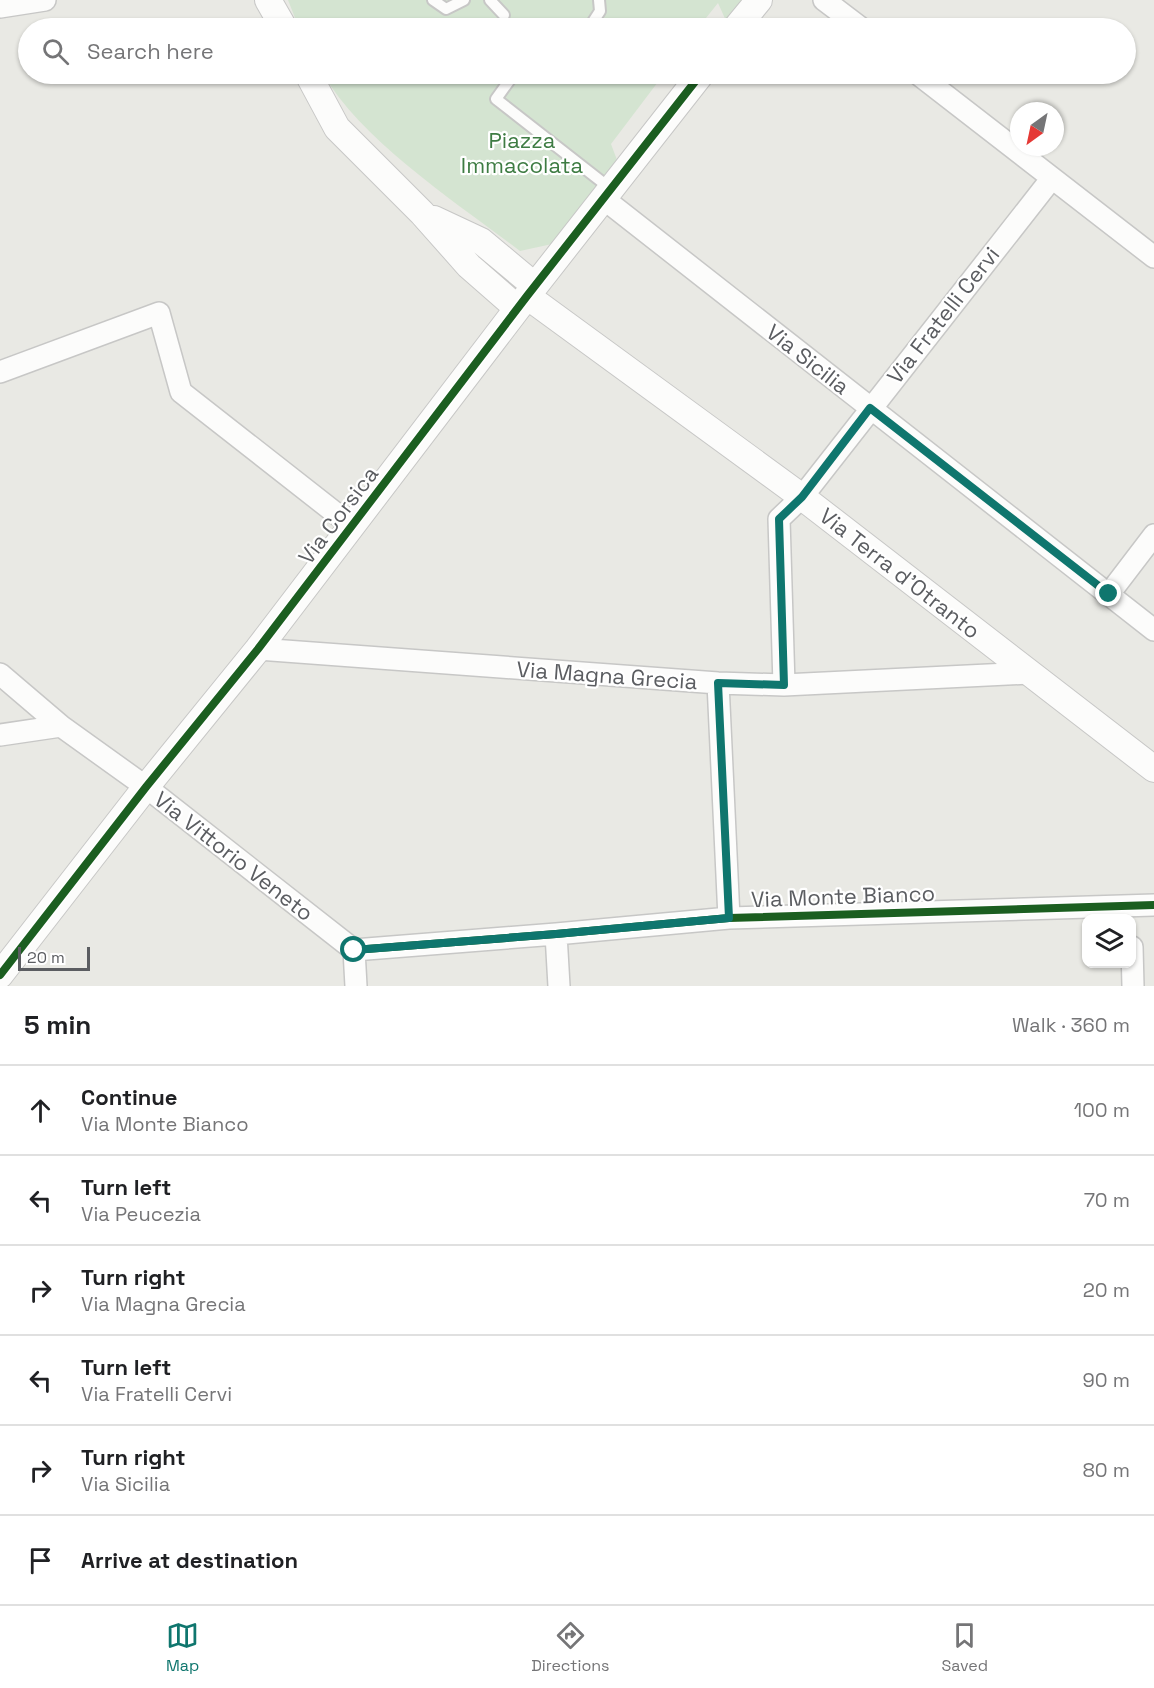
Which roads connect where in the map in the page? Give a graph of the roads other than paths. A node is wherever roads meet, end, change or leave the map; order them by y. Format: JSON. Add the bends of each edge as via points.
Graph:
{"nodes":[{"id":1,"x":45,"y":0,"type":"edge"},
{"id":2,"x":268,"y":0,"type":"edge"},
{"id":3,"x":434,"y":0,"type":"edge"},
{"id":4,"x":464,"y":0,"type":"edge"},
{"id":5,"x":490,"y":0,"type":"edge"},
{"id":6,"x":599,"y":0,"type":"edge"},
{"id":7,"x":759,"y":0,"type":"edge"},
{"id":8,"x":824,"y":0,"type":"edge"},
{"id":9,"x":0,"y":7,"type":"edge"},
{"id":10,"x":504,"y":15,"type":"dead end"},
{"id":11,"x":278,"y":18,"type":"edge"},
{"id":12,"x":595,"y":18,"type":"edge"},
{"id":13,"x":744,"y":18,"type":"edge"},
{"id":14,"x":848,"y":18,"type":"edge"},
{"id":15,"x":313,"y":84,"type":"edge"},
{"id":16,"x":507,"y":84,"type":"edge"},
{"id":17,"x":694,"y":84,"type":"edge"},
{"id":18,"x":931,"y":84,"type":"edge"},
{"id":19,"x":1052,"y":178,"type":"junction"},
{"id":20,"x":608,"y":194,"type":"junction"},
{"id":21,"x":1154,"y":256,"type":"edge"},
{"id":22,"x":526,"y":297,"type":"junction"},
{"id":23,"x":0,"y":372,"type":"edge"},
{"id":24,"x":870,"y":408,"type":"junction"},
{"id":25,"x":802,"y":497,"type":"junction"},
{"id":26,"x":352,"y":526,"type":"junction"},
{"id":27,"x":1154,"y":535,"type":"edge"},
{"id":28,"x":1109,"y":594,"type":"junction"},
{"id":29,"x":1154,"y":630,"type":"edge"},
{"id":30,"x":258,"y":649,"type":"junction"},
{"id":31,"x":1029,"y":673,"type":"junction"},
{"id":32,"x":0,"y":674,"type":"edge"},
{"id":33,"x":718,"y":683,"type":"junction"},
{"id":34,"x":784,"y":685,"type":"junction"},
{"id":35,"x":61,"y":726,"type":"junction"},
{"id":36,"x":0,"y":735,"type":"edge"},
{"id":37,"x":1154,"y":769,"type":"edge"},
{"id":38,"x":146,"y":787,"type":"junction"},
{"id":39,"x":1154,"y":905,"type":"edge"},
{"id":40,"x":1130,"y":912,"type":"edge"},
{"id":41,"x":729,"y":918,"type":"junction"},
{"id":42,"x":556,"y":934,"type":"junction"},
{"id":43,"x":354,"y":950,"type":"junction"},
{"id":44,"x":1132,"y":968,"type":"edge"},
{"id":45,"x":0,"y":975,"type":"edge"},
{"id":46,"x":356,"y":986,"type":"edge"},
{"id":47,"x":559,"y":986,"type":"edge"},
{"id":48,"x":1133,"y":986,"type":"edge"}],
"edges":[{"from":1,"to":9,"type":"street"},
{"from":2,"to":11,"type":"street"},
{"from":3,"to":4,"type":"lane","via":[[446,9]]},
{"from":5,"to":10,"type":"lane"},
{"from":6,"to":12,"type":"lane","via":[[600,11]]},
{"from":7,"to":13,"type":"street"},
{"from":8,"to":14,"type":"street"},
{"from":15,"to":22,"type":"street","name":"Via Terra d'Otranto","via":[[337,128],[469,266]]},
{"from":16,"to":20,"type":"lane","via":[[496,99]]},
{"from":17,"to":20,"type":"street","name":"Via Corsica"},
{"from":18,"to":19,"type":"street"},
{"from":19,"to":21,"type":"street"},
{"from":19,"to":24,"type":"street","name":"Via Fratelli Cervi"},
{"from":20,"to":22,"type":"street","name":"Via Corsica"},
{"from":20,"to":24,"type":"street","name":"Via Sicilia"},
{"from":22,"to":25,"type":"street","name":"Via Terra d'Otranto"},
{"from":22,"to":26,"type":"street","name":"Via Corsica"},
{"from":23,"to":26,"type":"street","via":[[159,312],[181,392]]},
{"from":24,"to":25,"type":"street","name":"Via Fratelli Cervi"},
{"from":24,"to":28,"type":"street","name":"Via Sicilia"},
{"from":25,"to":31,"type":"street","name":"Via Terra d'Otranto"},
{"from":25,"to":34,"type":"street","name":"Via Fratelli Cervi","via":[[779,519]]},
{"from":26,"to":30,"type":"street","name":"Via Corsica"},
{"from":27,"to":28,"type":"street"},
{"from":28,"to":29,"type":"street","name":"Via Sicilia"},
{"from":30,"to":33,"type":"street","name":"Via Magna Grecia"},
{"from":30,"to":38,"type":"street","name":"Via Corsica"},
{"from":31,"to":34,"type":"street","name":"Via Magna Grecia"},
{"from":31,"to":37,"type":"street","name":"Via Terra d'Otranto"},
{"from":32,"to":35,"type":"street","name":"Via Vittorio Veneto"},
{"from":33,"to":34,"type":"street","name":"Via Magna Grecia"},
{"from":33,"to":41,"type":"street"},
{"from":35,"to":36,"type":"street"},
{"from":35,"to":38,"type":"street","name":"Via Vittorio Veneto"},
{"from":38,"to":43,"type":"street","name":"Via Vittorio Veneto"},
{"from":38,"to":45,"type":"street","name":"Via Corsica"},
{"from":39,"to":40,"type":"street","name":"Via Monte Bianco"},
{"from":40,"to":41,"type":"street","name":"Via Monte Bianco"},
{"from":41,"to":42,"type":"street","name":"Via Monte Bianco"},
{"from":42,"to":43,"type":"street","name":"Via Monte Bianco"},
{"from":42,"to":47,"type":"street"},
{"from":43,"to":46,"type":"street"},
{"from":44,"to":48,"type":"street"}]}
